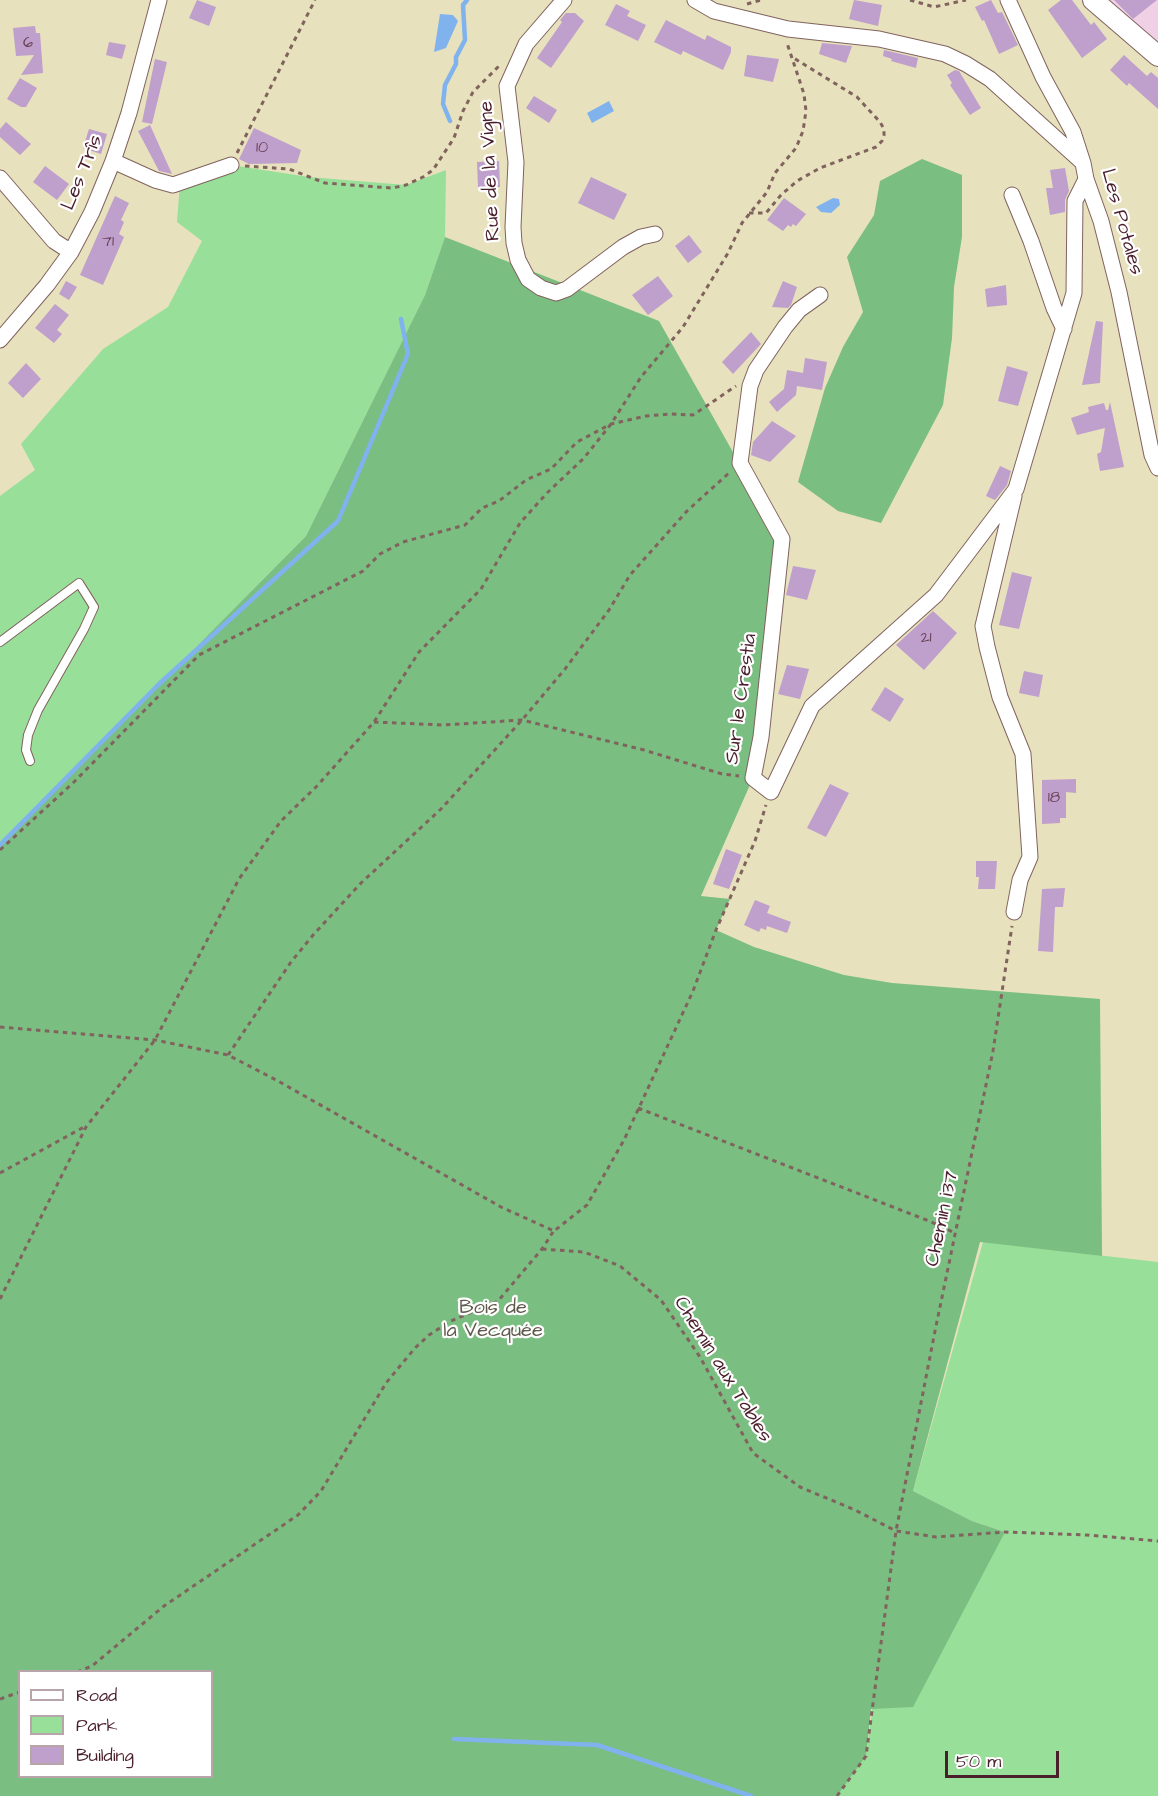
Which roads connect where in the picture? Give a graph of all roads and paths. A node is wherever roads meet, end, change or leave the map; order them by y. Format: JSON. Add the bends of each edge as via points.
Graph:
{"nodes":[{"id":1,"x":159,"y":0,"type":"edge"},
{"id":2,"x":315,"y":0,"type":"edge"},
{"id":3,"x":564,"y":0,"type":"edge"},
{"id":4,"x":695,"y":0,"type":"edge"},
{"id":5,"x":910,"y":0,"type":"edge"},
{"id":6,"x":966,"y":0,"type":"edge"},
{"id":7,"x":1008,"y":0,"type":"edge"},
{"id":8,"x":1093,"y":0,"type":"edge"},
{"id":9,"x":1154,"y":52,"type":"edge"},
{"id":10,"x":520,"y":53,"type":"junction"},
{"id":11,"x":113,"y":161,"type":"junction"},
{"id":12,"x":1083,"y":163,"type":"junction"},
{"id":13,"x":231,"y":165,"type":"junction"},
{"id":14,"x":0,"y":178,"type":"edge"},
{"id":15,"x":1086,"y":179,"type":"junction"},
{"id":16,"x":1012,"y":195,"type":"dead end"},
{"id":17,"x":749,"y":213,"type":"junction"},
{"id":18,"x":655,"y":234,"type":"dead end"},
{"id":19,"x":71,"y":252,"type":"junction"},
{"id":20,"x":820,"y":295,"type":"dead end"},
{"id":21,"x":1064,"y":328,"type":"junction"},
{"id":22,"x":0,"y":340,"type":"edge"},
{"id":23,"x":750,"y":386,"type":"junction"},
{"id":24,"x":611,"y":424,"type":"junction"},
{"id":25,"x":740,"y":463,"type":"junction"},
{"id":26,"x":1158,"y":468,"type":"edge"},
{"id":27,"x":1016,"y":489,"type":"junction"},
{"id":28,"x":0,"y":640,"type":"edge"},
{"id":29,"x":522,"y":720,"type":"junction"},
{"id":30,"x":374,"y":722,"type":"junction"},
{"id":31,"x":30,"y":761,"type":"dead end"},
{"id":32,"x":753,"y":778,"type":"junction"},
{"id":33,"x":771,"y":792,"type":"junction"},
{"id":34,"x":0,"y":850,"type":"edge"},
{"id":35,"x":1014,"y":912,"type":"joint"},
{"id":36,"x":0,"y":1027,"type":"edge"},
{"id":37,"x":155,"y":1040,"type":"junction"},
{"id":38,"x":228,"y":1055,"type":"junction"},
{"id":39,"x":638,"y":1108,"type":"junction"},
{"id":40,"x":86,"y":1126,"type":"junction"},
{"id":41,"x":0,"y":1173,"type":"edge"},
{"id":42,"x":554,"y":1231,"type":"junction"},
{"id":43,"x":955,"y":1233,"type":"junction"},
{"id":44,"x":542,"y":1249,"type":"junction"},
{"id":45,"x":0,"y":1299,"type":"edge"},
{"id":46,"x":896,"y":1531,"type":"junction"},
{"id":47,"x":1158,"y":1541,"type":"edge"},
{"id":48,"x":80,"y":1670,"type":"edge"},
{"id":49,"x":18,"y":1693,"type":"edge"},
{"id":50,"x":0,"y":1699,"type":"edge"},
{"id":51,"x":837,"y":1796,"type":"edge"}],
"edges":[{"from":1,"to":11,"type":"street","name":"Les Trîs"},
{"from":2,"to":13,"type":"path"},
{"from":3,"to":10,"type":"street","name":"Rue de la Vigne"},
{"from":4,"to":12,"type":"street","via":[[714,11],[788,29],[879,39],[945,54],[990,79]]},
{"from":5,"to":6,"type":"path","via":[[934,7]]},
{"from":7,"to":12,"type":"street","name":"Les Potales","via":[[1073,132]]},
{"from":8,"to":9,"type":"street"},
{"from":10,"to":13,"type":"path","via":[[510,56],[473,92],[454,138],[433,170],[406,185],[392,188],[325,183],[289,169]]},
{"from":10,"to":18,"type":"street","name":"Rue de la Vigne","via":[[507,86],[516,162],[514,243],[528,279],[556,293],[567,289],[622,247]]},
{"from":11,"to":13,"type":"street","via":[[172,185]]},
{"from":11,"to":19,"type":"street","name":"Les Trîs"},
{"from":12,"to":15,"type":"street","name":"Les Potales"},
{"from":14,"to":19,"type":"street","via":[[54,241]]},
{"from":15,"to":21,"type":"street","via":[[1076,201],[1074,293]]},
{"from":15,"to":26,"type":"street","name":"Les Potales","via":[[1101,220]]},
{"from":16,"to":21,"type":"street"},
{"from":17,"to":17,"type":"path","via":[[766,213],[797,181],[876,147],[884,135],[880,122],[857,98],[790,56],[804,94],[803,131],[796,148]]},
{"from":17,"to":24,"type":"path","via":[[683,327],[641,377]]},
{"from":19,"to":22,"type":"street","name":"Les Trîs"},
{"from":20,"to":23,"type":"street","via":[[799,310],[785,327],[756,370]]},
{"from":21,"to":27,"type":"street"},
{"from":23,"to":24,"type":"path","via":[[738,384],[693,416],[646,416]]},
{"from":23,"to":25,"type":"street"},
{"from":24,"to":30,"type":"path","via":[[584,458],[520,523],[481,589],[419,652]]},
{"from":24,"to":34,"type":"path","via":[[577,442],[550,469],[482,508],[465,525],[403,542],[380,554],[363,571],[199,655],[74,782]]},
{"from":25,"to":29,"type":"path","via":[[687,511],[630,575],[609,610]]},
{"from":25,"to":32,"type":"street","name":"Sur le Crestia","via":[[782,539],[761,737]]},
{"from":27,"to":33,"type":"street","via":[[936,595],[812,706]]},
{"from":27,"to":35,"type":"street","via":[[983,626],[1000,697],[1023,754],[1030,857],[1020,880]]},
{"from":28,"to":31,"type":"lane","via":[[79,583],[93,607],[38,710],[28,735],[26,750]]},
{"from":29,"to":30,"type":"path","via":[[443,725]]},
{"from":29,"to":32,"type":"path","via":[[722,774]]},
{"from":29,"to":38,"type":"path","via":[[441,809],[361,883],[314,934]]},
{"from":30,"to":37,"type":"path","via":[[281,820],[240,879]]},
{"from":32,"to":33,"type":"street","name":"Sur le Crestia"},
{"from":33,"to":39,"type":"path","via":[[693,991]]},
{"from":35,"to":43,"type":"path","name":"Chemin i37","via":[[993,1051]]},
{"from":36,"to":37,"type":"path"},
{"from":37,"to":38,"type":"path"},
{"from":37,"to":40,"type":"path"},
{"from":38,"to":42,"type":"path","via":[[501,1207]]},
{"from":39,"to":42,"type":"path","via":[[587,1205]]},
{"from":39,"to":43,"type":"path"},
{"from":40,"to":41,"type":"path"},
{"from":40,"to":45,"type":"path"},
{"from":42,"to":44,"type":"path"},
{"from":43,"to":46,"type":"path","name":"Chemin i37"},
{"from":44,"to":46,"type":"path","name":"Chemin aux Tables","via":[[584,1252],[620,1266],[662,1300],[700,1357],[753,1453],[800,1487]]},
{"from":44,"to":48,"type":"path","via":[[498,1301],[451,1321],[415,1348],[386,1383],[321,1491],[298,1515],[164,1606],[92,1666]]},
{"from":46,"to":47,"type":"path","name":"Chemin aux Tables","via":[[936,1537],[1005,1532]]},
{"from":46,"to":51,"type":"path","name":"Chemin i37","via":[[866,1756]]},
{"from":49,"to":50,"type":"path"}]}
